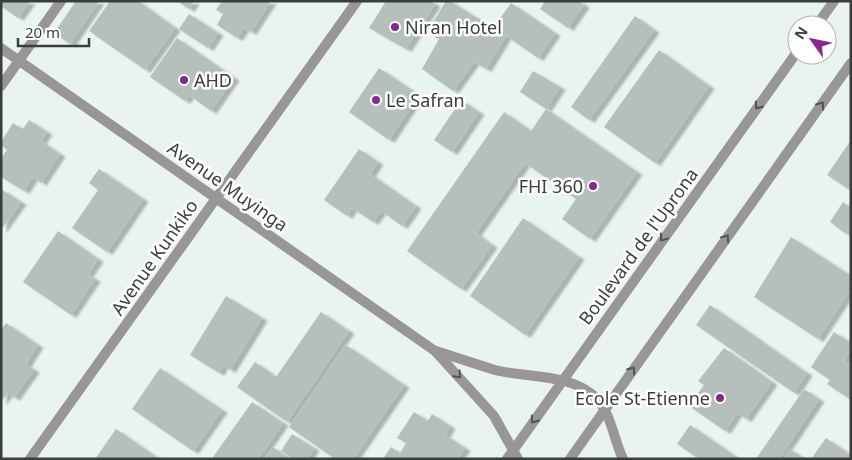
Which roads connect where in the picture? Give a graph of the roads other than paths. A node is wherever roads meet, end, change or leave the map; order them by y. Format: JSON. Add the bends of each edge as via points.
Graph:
{"nodes":[{"id":1,"x":61,"y":1,"type":"edge"},
{"id":2,"x":358,"y":1,"type":"edge"},
{"id":3,"x":834,"y":1,"type":"edge"},
{"id":4,"x":824,"y":15,"type":"edge"},
{"id":5,"x":1,"y":48,"type":"edge"},
{"id":6,"x":19,"y":61,"type":"junction"},
{"id":7,"x":851,"y":63,"type":"edge"},
{"id":8,"x":788,"y":65,"type":"edge"},
{"id":9,"x":1,"y":86,"type":"edge"},
{"id":10,"x":216,"y":197,"type":"junction"},
{"id":11,"x":435,"y":351,"type":"junction"},
{"id":12,"x":561,"y":381,"type":"junction"},
{"id":13,"x":604,"y":410,"type":"junction"},
{"id":14,"x":512,"y":456,"type":"edge"},
{"id":15,"x":30,"y":459,"type":"edge"},
{"id":16,"x":570,"y":459,"type":"edge"},
{"id":17,"x":622,"y":459,"type":"edge"}],
"edges":[{"from":1,"to":6,"type":"street"},
{"from":2,"to":10,"type":"street","name":"Avenue Kunkiko"},
{"from":3,"to":4,"type":"street"},
{"from":5,"to":6,"type":"street","name":"Avenue Muyinga"},
{"from":6,"to":9,"type":"street"},
{"from":6,"to":10,"type":"street","name":"Avenue Muyinga"},
{"from":13,"to":7,"type":"street","one_way":true},
{"from":8,"to":12,"type":"street","name":"Boulevard de l'Uprona","one_way":true},
{"from":10,"to":11,"type":"street","name":"Avenue Muyinga"},
{"from":10,"to":15,"type":"street","name":"Avenue Kunkiko"},
{"from":11,"to":12,"type":"street","name":"Avenue Muyinga","via":[[496,370]]},
{"from":11,"to":14,"type":"street","name":"Avenue Muyinga","one_way":true,"via":[[494,416]]},
{"from":12,"to":13,"type":"street","name":"Avenue Muyinga","via":[[587,390]]},
{"from":12,"to":14,"type":"street","name":"Boulevard de l'Uprona","one_way":true},
{"from":13,"to":16,"type":"street"},
{"from":13,"to":17,"type":"street","name":"Avenue Muyinga"}]}
